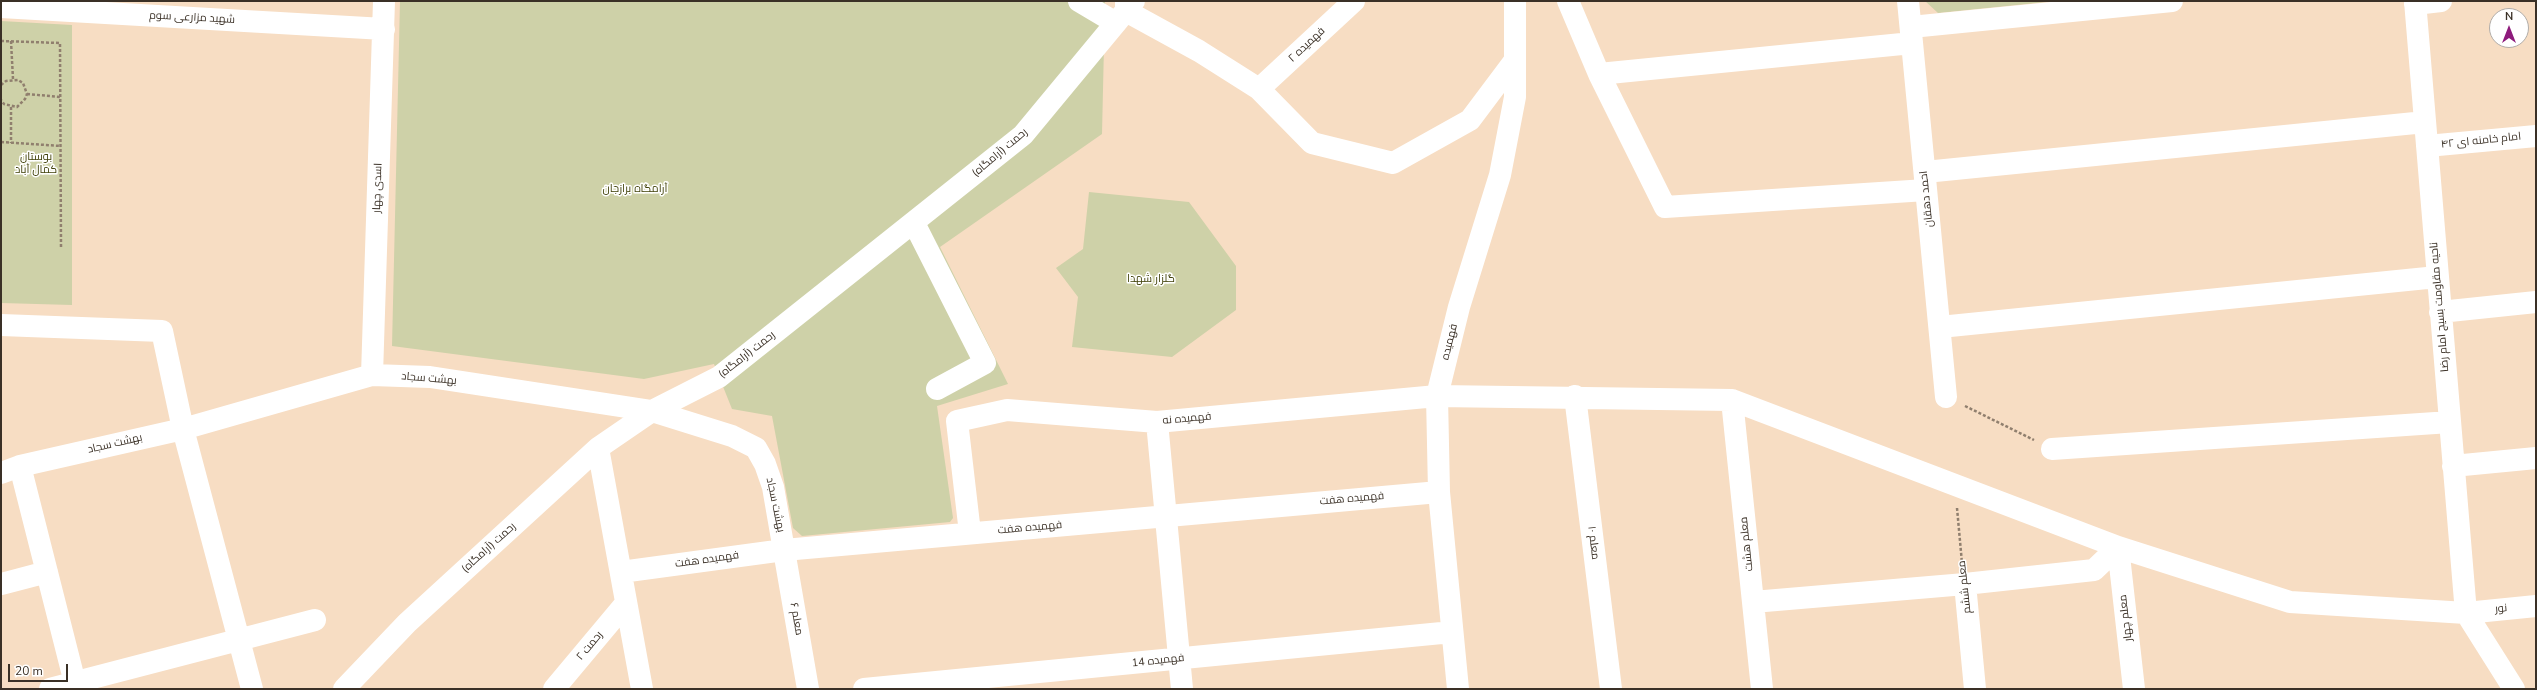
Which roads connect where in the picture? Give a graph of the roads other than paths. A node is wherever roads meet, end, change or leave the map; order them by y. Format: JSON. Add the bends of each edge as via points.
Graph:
{"nodes":[{"id":1,"x":384,"y":1,"type":"edge"},
{"id":2,"x":1079,"y":1,"type":"edge"},
{"id":3,"x":1354,"y":1,"type":"edge"},
{"id":4,"x":1515,"y":1,"type":"edge"},
{"id":5,"x":1568,"y":1,"type":"edge"},
{"id":6,"x":1908,"y":1,"type":"edge"},
{"id":7,"x":2172,"y":1,"type":"edge"},
{"id":8,"x":2441,"y":1,"type":"edge"},
{"id":9,"x":2415,"y":2,"type":"edge"},
{"id":10,"x":1,"y":7,"type":"edge"},
{"id":11,"x":87,"y":7,"type":"edge"},
{"id":12,"x":1126,"y":9,"type":"edge"},
{"id":13,"x":384,"y":29,"type":"junction"},
{"id":14,"x":1912,"y":35,"type":"junction"},
{"id":15,"x":1515,"y":60,"type":"junction"},
{"id":16,"x":1599,"y":74,"type":"junction"},
{"id":17,"x":1259,"y":89,"type":"junction"},
{"id":18,"x":2425,"y":122,"type":"junction"},
{"id":19,"x":2536,"y":136,"type":"edge"},
{"id":20,"x":2427,"y":146,"type":"junction"},
{"id":21,"x":1925,"y":181,"type":"junction"},
{"id":22,"x":914,"y":222,"type":"junction"},
{"id":23,"x":2438,"y":277,"type":"junction"},
{"id":24,"x":2536,"y":302,"type":"edge"},
{"id":25,"x":2440,"y":312,"type":"junction"},
{"id":26,"x":1,"y":325,"type":"edge"},
{"id":27,"x":1940,"y":327,"type":"junction"},
{"id":28,"x":372,"y":374,"type":"junction"},
{"id":29,"x":937,"y":389,"type":"dead end"},
{"id":30,"x":1437,"y":396,"type":"junction"},
{"id":31,"x":1575,"y":396,"type":"junction"},
{"id":32,"x":1946,"y":397,"type":"road end"},
{"id":33,"x":1732,"y":400,"type":"junction"},
{"id":34,"x":652,"y":411,"type":"junction"},
{"id":35,"x":1157,"y":422,"type":"junction"},
{"id":36,"x":2450,"y":422,"type":"junction"},
{"id":37,"x":183,"y":429,"type":"junction"},
{"id":38,"x":598,"y":448,"type":"junction"},
{"id":39,"x":2052,"y":449,"type":"road end"},
{"id":40,"x":2536,"y":458,"type":"edge"},
{"id":41,"x":2453,"y":466,"type":"junction"},
{"id":42,"x":10,"y":469,"type":"edge"},
{"id":43,"x":1955,"y":486,"type":"joint"},
{"id":44,"x":1439,"y":492,"type":"junction"},
{"id":45,"x":1166,"y":516,"type":"junction"},
{"id":46,"x":970,"y":533,"type":"junction"},
{"id":47,"x":2118,"y":547,"type":"junction"},
{"id":48,"x":784,"y":550,"type":"junction"},
{"id":49,"x":47,"y":572,"type":"junction"},
{"id":50,"x":620,"y":572,"type":"junction"},
{"id":51,"x":1,"y":584,"type":"edge"},
{"id":52,"x":1965,"y":584,"type":"junction"},
{"id":53,"x":1753,"y":602,"type":"junction"},
{"id":54,"x":626,"y":603,"type":"junction"},
{"id":55,"x":2536,"y":606,"type":"edge"},
{"id":56,"x":2466,"y":613,"type":"junction"},
{"id":57,"x":316,"y":620,"type":"dead end"},
{"id":58,"x":1452,"y":632,"type":"junction"},
{"id":59,"x":241,"y":641,"type":"junction"},
{"id":60,"x":1179,"y":658,"type":"junction"},
{"id":61,"x":75,"y":683,"type":"junction"},
{"id":62,"x":50,"y":689,"type":"edge"},
{"id":63,"x":252,"y":689,"type":"edge"},
{"id":64,"x":344,"y":689,"type":"edge"},
{"id":65,"x":554,"y":689,"type":"edge"},
{"id":66,"x":642,"y":689,"type":"edge"},
{"id":67,"x":808,"y":689,"type":"edge"},
{"id":68,"x":864,"y":689,"type":"edge"},
{"id":69,"x":1182,"y":689,"type":"edge"},
{"id":70,"x":1458,"y":689,"type":"edge"},
{"id":71,"x":1611,"y":689,"type":"edge"},
{"id":72,"x":1762,"y":689,"type":"edge"},
{"id":73,"x":1975,"y":689,"type":"edge"},
{"id":74,"x":2134,"y":689,"type":"edge"},
{"id":75,"x":2514,"y":689,"type":"edge"}],
"edges":[{"from":1,"to":13,"type":"street","name":"اسدی چهار"},
{"from":2,"to":12,"type":"street"},
{"from":3,"to":17,"type":"street","name":"فهمیده ۲"},
{"from":4,"to":15,"type":"street","name":"فهمیده"},
{"from":5,"to":16,"type":"street"},
{"from":6,"to":14,"type":"street","name":"احمد دهقان"},
{"from":7,"to":14,"type":"street"},
{"from":8,"to":9,"type":"street"},
{"from":9,"to":18,"type":"street","name":"ناحیه مقاومت بسیج امام رضا"},
{"from":10,"to":11,"type":"street","name":"شهید مزارعی سوم"},
{"from":11,"to":13,"type":"street","name":"شهید مزارعی سوم"},
{"from":12,"to":17,"type":"street"},
{"from":12,"to":22,"type":"street","name":"رحمت (آرامگاه)","via":[[1023,136]]},
{"from":13,"to":28,"type":"street","name":"اسدی چهار"},
{"from":14,"to":16,"type":"street"},
{"from":14,"to":21,"type":"street","name":"احمد دهقان"},
{"from":15,"to":17,"type":"street","via":[[1470,120],[1392,164],[1312,143]]},
{"from":15,"to":30,"type":"street","name":"فهمیده","via":[[1514,97],[1500,175],[1459,307]]},
{"from":16,"to":21,"type":"street","via":[[1665,207],[1802,200]]},
{"from":18,"to":20,"type":"street","name":"ناحیه مقاومت بسیج امام رضا"},
{"from":18,"to":21,"type":"street"},
{"from":19,"to":20,"type":"street","name":"امام خامنه ای ۴۲"},
{"from":20,"to":23,"type":"street","name":"ناحیه مقاومت بسیج امام رضا"},
{"from":21,"to":27,"type":"street","name":"احمد دهقان"},
{"from":22,"to":29,"type":"street","via":[[985,363]]},
{"from":22,"to":34,"type":"street","name":"رحمت (آرامگاه)","via":[[719,377]]},
{"from":23,"to":25,"type":"street","name":"ناحیه مقاومت بسیج امام رضا"},
{"from":23,"to":27,"type":"street"},
{"from":24,"to":25,"type":"street"},
{"from":25,"to":36,"type":"street","name":"ناحیه مقاومت بسیج امام رضا"},
{"from":26,"to":37,"type":"street","via":[[162,331]]},
{"from":27,"to":32,"type":"street","name":"احمد دهقان"},
{"from":28,"to":34,"type":"street","name":"بهشت سجاد","via":[[430,377]]},
{"from":28,"to":37,"type":"street","name":"بهشت سجاد"},
{"from":30,"to":31,"type":"street","name":"فهمیده نه"},
{"from":30,"to":35,"type":"street","name":"فهمیده نه"},
{"from":30,"to":44,"type":"street","name":"فهمیده"},
{"from":31,"to":33,"type":"street","name":"فهمیده نه"},
{"from":31,"to":71,"type":"street","name":"معلم ۱۰"},
{"from":33,"to":43,"type":"street","name":"فهمیده نه"},
{"from":33,"to":53,"type":"street","name":"معلم هشت"},
{"from":34,"to":38,"type":"street","name":"رحمت (آرامگاه)"},
{"from":34,"to":48,"type":"street","name":"بهشت سجاد","via":[[732,436],[756,448],[773,487]]},
{"from":35,"to":45,"type":"street","name":"فهمیده نه"},
{"from":35,"to":46,"type":"street","via":[[1007,410],[957,421]]},
{"from":36,"to":39,"type":"street"},
{"from":36,"to":41,"type":"street","name":"ناحیه مقاومت بسیج امام رضا"},
{"from":37,"to":42,"type":"street","name":"بهشت سجاد"},
{"from":37,"to":59,"type":"street"},
{"from":38,"to":50,"type":"street"},
{"from":38,"to":64,"type":"street","name":"رحمت (آرامگاه)","via":[[407,622]]},
{"from":40,"to":41,"type":"street"},
{"from":41,"to":56,"type":"street","name":"ناحیه مقاومت بسیج امام رضا"},
{"from":42,"to":49,"type":"street"},
{"from":43,"to":47,"type":"street","name":"نور"},
{"from":44,"to":45,"type":"street","name":"فهمیده هفت"},
{"from":44,"to":58,"type":"street","name":"فهمیده"},
{"from":45,"to":46,"type":"street","name":"فهمیده هفت"},
{"from":45,"to":60,"type":"street","name":"فهمیده نه"},
{"from":46,"to":48,"type":"street","name":"فهمیده هفت"},
{"from":47,"to":52,"type":"street","via":[[2094,570]]},
{"from":47,"to":56,"type":"street","name":"نور","via":[[2290,602]]},
{"from":47,"to":74,"type":"street","name":"معلم چهار"},
{"from":48,"to":50,"type":"street","name":"فهمیده هفت"},
{"from":48,"to":67,"type":"street","name":"معلم ۶"},
{"from":49,"to":51,"type":"street"},
{"from":49,"to":61,"type":"street"},
{"from":50,"to":54,"type":"street"},
{"from":52,"to":53,"type":"street"},
{"from":52,"to":73,"type":"street","name":"معلم ششم"},
{"from":53,"to":72,"type":"street","name":"معلم هشت"},
{"from":54,"to":65,"type":"street","name":"رحمت ۲"},
{"from":54,"to":66,"type":"street"},
{"from":55,"to":56,"type":"street","name":"نور"},
{"from":56,"to":75,"type":"street"},
{"from":57,"to":59,"type":"street"},
{"from":58,"to":60,"type":"street","name":"فهمیده 14"},
{"from":58,"to":70,"type":"street","name":"فهمیده"},
{"from":59,"to":61,"type":"street"},
{"from":59,"to":63,"type":"street"},
{"from":60,"to":68,"type":"street","name":"فهمیده 14"},
{"from":60,"to":69,"type":"street","name":"فهمیده نه"},
{"from":61,"to":62,"type":"street"}]}
